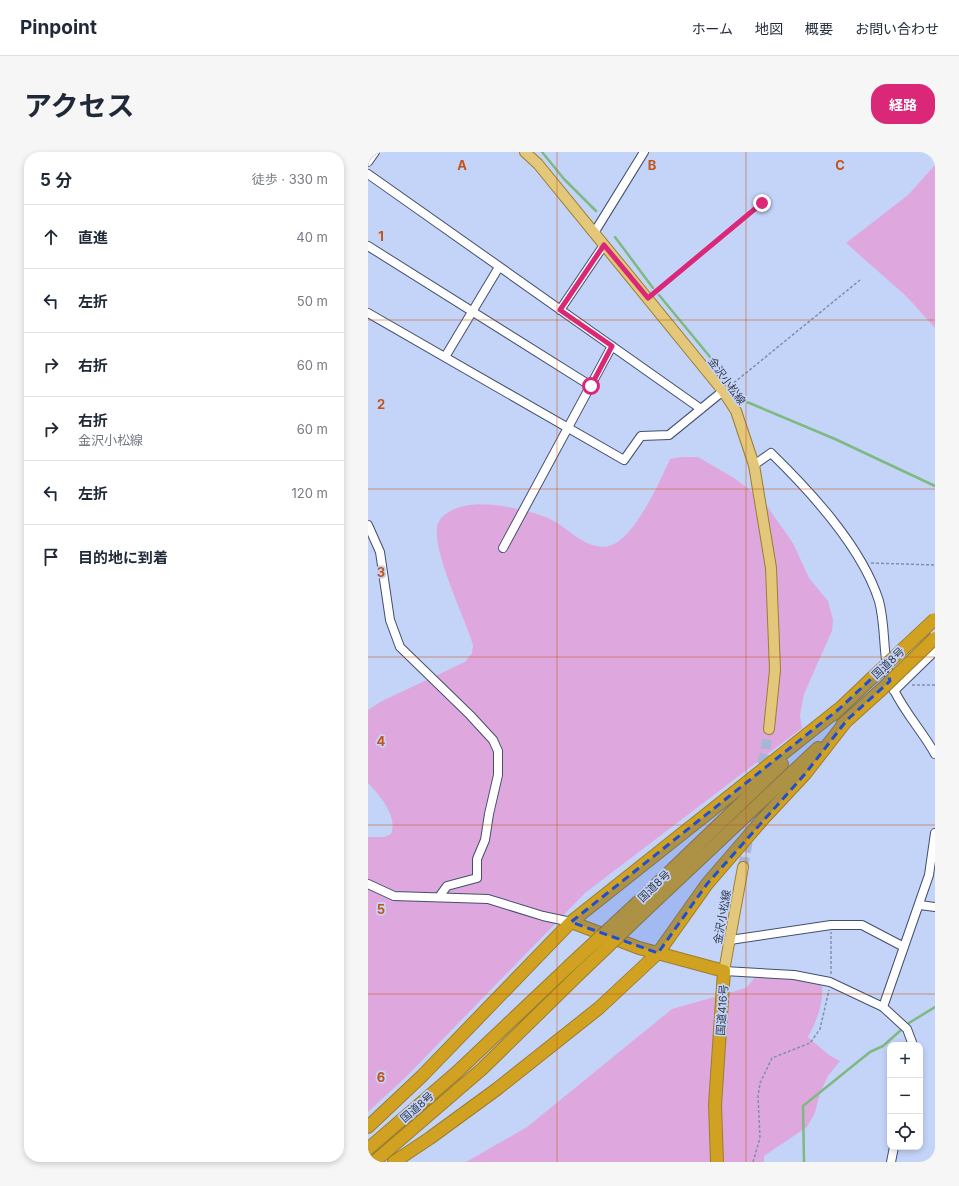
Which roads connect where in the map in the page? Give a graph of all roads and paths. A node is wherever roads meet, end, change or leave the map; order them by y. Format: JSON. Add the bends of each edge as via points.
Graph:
{"nodes":[{"id":1,"x":375,"y":152,"type":"edge"},
{"id":2,"x":525,"y":152,"type":"edge"},
{"id":3,"x":644,"y":152,"type":"edge"},
{"id":4,"x":368,"y":162,"type":"edge"},
{"id":5,"x":368,"y":174,"type":"edge"},
{"id":6,"x":769,"y":197,"type":"dead end"},
{"id":7,"x":594,"y":233,"type":"junction"},
{"id":8,"x":604,"y":245,"type":"junction"},
{"id":9,"x":368,"y":246,"type":"edge"},
{"id":10,"x":499,"y":267,"type":"junction"},
{"id":11,"x":860,"y":280,"type":"dead end"},
{"id":12,"x":648,"y":298,"type":"junction"},
{"id":13,"x":560,"y":310,"type":"junction"},
{"id":14,"x":472,"y":311,"type":"junction"},
{"id":15,"x":368,"y":313,"type":"edge"},
{"id":16,"x":612,"y":346,"type":"junction"},
{"id":17,"x":445,"y":357,"type":"junction"},
{"id":18,"x":591,"y":386,"type":"junction"},
{"id":19,"x":723,"y":391,"type":"junction"},
{"id":20,"x":701,"y":410,"type":"junction"},
{"id":21,"x":567,"y":428,"type":"junction"},
{"id":22,"x":754,"y":465,"type":"junction"},
{"id":23,"x":368,"y":525,"type":"edge"},
{"id":24,"x":503,"y":548,"type":"dead end"},
{"id":25,"x":862,"y":563,"type":"junction"},
{"id":26,"x":935,"y":565,"type":"edge"},
{"id":27,"x":935,"y":619,"type":"edge"},
{"id":28,"x":935,"y":638,"type":"edge"},
{"id":29,"x":935,"y":651,"type":"edge"},
{"id":30,"x":935,"y":685,"type":"edge"},
{"id":31,"x":892,"y":688,"type":"junction"},
{"id":32,"x":839,"y":709,"type":"junction"},
{"id":33,"x":847,"y":720,"type":"junction"},
{"id":34,"x":768,"y":729,"type":"tunnel mouth"},
{"id":35,"x":935,"y":754,"type":"edge"},
{"id":36,"x":935,"y":834,"type":"edge"},
{"id":37,"x":743,"y":867,"type":"tunnel mouth"},
{"id":38,"x":368,"y":884,"type":"edge"},
{"id":39,"x":439,"y":897,"type":"junction"},
{"id":40,"x":920,"y":905,"type":"junction"},
{"id":41,"x":642,"y":906,"type":"junction"},
{"id":42,"x":935,"y":908,"type":"edge"},
{"id":43,"x":570,"y":922,"type":"junction"},
{"id":44,"x":831,"y":925,"type":"junction"},
{"id":45,"x":730,"y":940,"type":"junction"},
{"id":46,"x":904,"y":947,"type":"junction"},
{"id":47,"x":658,"y":953,"type":"junction"},
{"id":48,"x":573,"y":971,"type":"junction"},
{"id":49,"x":724,"y":971,"type":"junction"},
{"id":50,"x":830,"y":982,"type":"junction"},
{"id":51,"x":883,"y":1007,"type":"junction"},
{"id":52,"x":912,"y":1042,"type":"edge"},
{"id":53,"x":368,"y":1127,"type":"edge"},
{"id":54,"x":368,"y":1149,"type":"edge"},
{"id":55,"x":893,"y":1150,"type":"edge"},
{"id":56,"x":374,"y":1162,"type":"edge"},
{"id":57,"x":394,"y":1162,"type":"edge"},
{"id":58,"x":717,"y":1162,"type":"edge"},
{"id":59,"x":753,"y":1162,"type":"edge"},
{"id":60,"x":891,"y":1162,"type":"edge"}],
"edges":[{"from":1,"to":4,"type":"street"},
{"from":2,"to":7,"type":"main road","name":"金沢小松線","via":[[538,164]]},
{"from":3,"to":7,"type":"street"},
{"from":5,"to":10,"type":"street"},
{"from":6,"to":12,"type":"path"},
{"from":7,"to":8,"type":"main road","name":"金沢小松線"},
{"from":8,"to":12,"type":"main road","name":"金沢小松線"},
{"from":8,"to":13,"type":"street"},
{"from":9,"to":14,"type":"street"},
{"from":10,"to":13,"type":"street"},
{"from":10,"to":14,"type":"street"},
{"from":11,"to":19,"type":"path"},
{"from":12,"to":19,"type":"main road","name":"金沢小松線"},
{"from":13,"to":16,"type":"street"},
{"from":14,"to":17,"type":"street"},
{"from":14,"to":18,"type":"street"},
{"from":15,"to":17,"type":"street"},
{"from":16,"to":18,"type":"street"},
{"from":16,"to":20,"type":"street"},
{"from":17,"to":21,"type":"street"},
{"from":18,"to":21,"type":"street"},
{"from":19,"to":20,"type":"street"},
{"from":19,"to":22,"type":"main road","name":"金沢小松線","via":[[736,411]]},
{"from":20,"to":21,"type":"street","via":[[669,435],[641,436],[624,460]]},
{"from":21,"to":24,"type":"street"},
{"from":22,"to":25,"type":"street","via":[[772,453],[804,485],[837,526]]},
{"from":22,"to":34,"type":"main road","name":"金沢小松線","via":[[771,568],[775,670]]},
{"from":23,"to":39,"type":"street","via":[[380,552],[390,620],[400,646],[470,715],[493,740],[498,751],[498,775],[485,840],[477,859],[477,878],[447,886]]},
{"from":25,"to":26,"type":"path"},
{"from":25,"to":31,"type":"street","via":[[872,581],[879,603],[884,656]]},
{"from":27,"to":32,"type":"highway","name":"国道8号","bridge":true},
{"from":28,"to":31,"type":"highway","name":"国道8号","bridge":true},
{"from":29,"to":31,"type":"street"},
{"from":30,"to":31,"type":"path"},
{"from":31,"to":33,"type":"highway","name":"国道8号"},
{"from":31,"to":35,"type":"street"},
{"from":32,"to":41,"type":"highway","name":"国道8号"},
{"from":32,"to":43,"type":"highway"},
{"from":33,"to":41,"type":"highway","name":"国道8号"},
{"from":33,"to":47,"type":"highway","via":[[805,774],[707,884]]},
{"from":36,"to":40,"type":"street","via":[[929,875]]},
{"from":37,"to":45,"type":"main road","name":"金沢小松線"},
{"from":38,"to":39,"type":"street","via":[[394,896]]},
{"from":39,"to":43,"type":"street","via":[[488,899]]},
{"from":40,"to":42,"type":"street"},
{"from":40,"to":46,"type":"street"},
{"from":41,"to":48,"type":"highway","name":"国道8号","bridge":true},
{"from":43,"to":47,"type":"highway","name":"国道416号"},
{"from":43,"to":53,"type":"highway","via":[[422,1076]]},
{"from":44,"to":45,"type":"street"},
{"from":44,"to":46,"type":"street","via":[[862,925]]},
{"from":44,"to":50,"type":"path"},
{"from":45,"to":49,"type":"main road","name":"金沢小松線"},
{"from":46,"to":51,"type":"street"},
{"from":47,"to":49,"type":"highway","name":"国道416号"},
{"from":47,"to":57,"type":"highway","via":[[593,1013],[497,1089]]},
{"from":48,"to":54,"type":"highway","name":"国道8号"},
{"from":48,"to":56,"type":"highway","name":"国道8号","via":[[482,1069]]},
{"from":49,"to":50,"type":"street","via":[[794,975]]},
{"from":49,"to":58,"type":"highway","name":"国道416号","via":[[715,1105]]},
{"from":50,"to":51,"type":"street"},
{"from":50,"to":59,"type":"path","via":[[820,1029],[810,1043],[772,1058],[760,1083],[760,1138]]},
{"from":51,"to":52,"type":"street","via":[[907,1029]]},
{"from":55,"to":60,"type":"street"}]}
